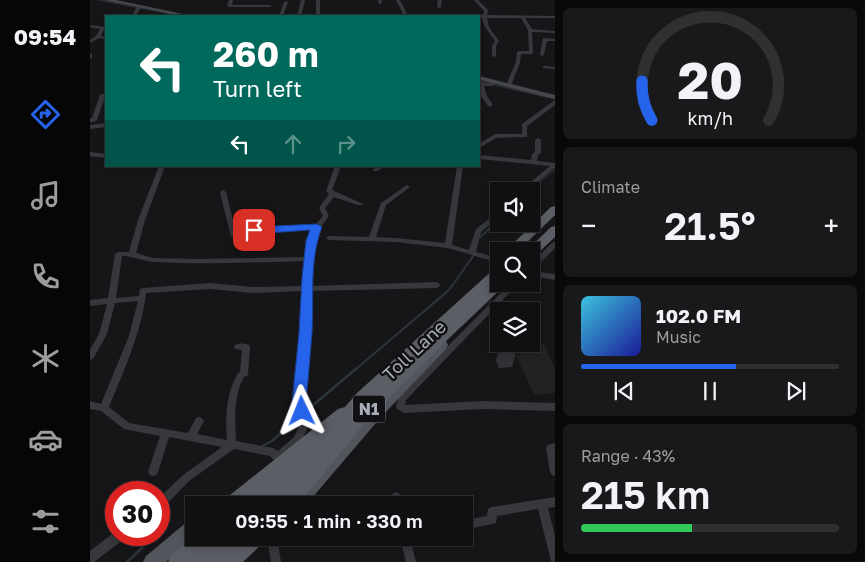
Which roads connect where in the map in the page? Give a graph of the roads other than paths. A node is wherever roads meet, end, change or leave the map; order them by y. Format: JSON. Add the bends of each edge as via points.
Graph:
{"nodes":[{"id":1,"x":106,"y":0,"type":"edge"},
{"id":2,"x":231,"y":0,"type":"edge"},
{"id":3,"x":303,"y":0,"type":"edge"},
{"id":4,"x":318,"y":0,"type":"edge"},
{"id":5,"x":398,"y":0,"type":"edge"},
{"id":6,"x":440,"y":0,"type":"edge"},
{"id":7,"x":476,"y":0,"type":"edge"},
{"id":8,"x":127,"y":2,"type":"edge"},
{"id":9,"x":286,"y":2,"type":"dead end"},
{"id":10,"x":270,"y":6,"type":"dead end"},
{"id":11,"x":439,"y":7,"type":"dead end"},
{"id":12,"x":138,"y":8,"type":"junction"},
{"id":13,"x":173,"y":14,"type":"edge"},
{"id":14,"x":134,"y":15,"type":"edge"},
{"id":15,"x":281,"y":15,"type":"edge"},
{"id":16,"x":299,"y":15,"type":"edge"},
{"id":17,"x":318,"y":15,"type":"edge"},
{"id":18,"x":406,"y":15,"type":"edge"},
{"id":19,"x":480,"y":16,"type":"edge"},
{"id":20,"x":484,"y":16,"type":"junction"},
{"id":21,"x":522,"y":16,"type":"junction"},
{"id":22,"x":555,"y":17,"type":"edge"},
{"id":23,"x":90,"y":26,"type":"edge"},
{"id":24,"x":530,"y":30,"type":"junction"},
{"id":25,"x":555,"y":32,"type":"edge"},
{"id":26,"x":93,"y":39,"type":"edge"},
{"id":27,"x":555,"y":40,"type":"edge"},
{"id":28,"x":90,"y":54,"type":"edge"},
{"id":29,"x":542,"y":55,"type":"dead end"},
{"id":30,"x":494,"y":56,"type":"dead end"},
{"id":31,"x":90,"y":58,"type":"edge"},
{"id":32,"x":545,"y":67,"type":"dead end"},
{"id":33,"x":555,"y":68,"type":"edge"},
{"id":34,"x":480,"y":78,"type":"edge"},
{"id":35,"x":493,"y":84,"type":"junction"},
{"id":36,"x":509,"y":86,"type":"junction"},
{"id":37,"x":105,"y":95,"type":"edge"},
{"id":38,"x":555,"y":97,"type":"edge"},
{"id":39,"x":555,"y":102,"type":"edge"},
{"id":40,"x":490,"y":105,"type":"dead end"},
{"id":41,"x":90,"y":120,"type":"edge"},
{"id":42,"x":105,"y":125,"type":"edge"},
{"id":43,"x":90,"y":127,"type":"edge"},
{"id":44,"x":538,"y":140,"type":"dead end"},
{"id":45,"x":480,"y":145,"type":"edge"},
{"id":46,"x":90,"y":154,"type":"edge"},
{"id":47,"x":105,"y":156,"type":"edge"},
{"id":48,"x":480,"y":157,"type":"edge"},
{"id":49,"x":534,"y":161,"type":"junction"},
{"id":50,"x":555,"y":165,"type":"edge"},
{"id":51,"x":162,"y":167,"type":"edge"},
{"id":52,"x":338,"y":167,"type":"edge"},
{"id":53,"x":460,"y":167,"type":"edge"},
{"id":54,"x":535,"y":182,"type":"edge"},
{"id":55,"x":407,"y":187,"type":"dead end"},
{"id":56,"x":223,"y":192,"type":"dead end"},
{"id":57,"x":332,"y":194,"type":"junction"},
{"id":58,"x":360,"y":204,"type":"dead end"},
{"id":59,"x":555,"y":209,"type":"edge"},
{"id":60,"x":555,"y":216,"type":"edge"},
{"id":61,"x":490,"y":221,"type":"edge"},
{"id":62,"x":317,"y":227,"type":"junction"},
{"id":63,"x":555,"y":230,"type":"edge"},
{"id":64,"x":329,"y":238,"type":"dead end"},
{"id":65,"x":372,"y":240,"type":"junction"},
{"id":66,"x":520,"y":242,"type":"edge"},
{"id":67,"x":528,"y":242,"type":"edge"},
{"id":68,"x":540,"y":244,"type":"edge"},
{"id":69,"x":555,"y":244,"type":"edge"},
{"id":70,"x":448,"y":246,"type":"junction"},
{"id":71,"x":132,"y":254,"type":"junction"},
{"id":72,"x":474,"y":254,"type":"junction"},
{"id":73,"x":540,"y":258,"type":"edge"},
{"id":74,"x":310,"y":259,"type":"junction"},
{"id":75,"x":490,"y":259,"type":"edge"},
{"id":76,"x":490,"y":270,"type":"edge"},
{"id":77,"x":540,"y":274,"type":"edge"},
{"id":78,"x":555,"y":277,"type":"edge"},
{"id":79,"x":490,"y":279,"type":"edge"},
{"id":80,"x":437,"y":285,"type":"dead end"},
{"id":81,"x":307,"y":288,"type":"junction"},
{"id":82,"x":491,"y":292,"type":"edge"},
{"id":83,"x":506,"y":292,"type":"edge"},
{"id":84,"x":142,"y":298,"type":"junction"},
{"id":85,"x":111,"y":302,"type":"junction"},
{"id":86,"x":90,"y":303,"type":"edge"},
{"id":87,"x":460,"y":322,"type":"junction"},
{"id":88,"x":238,"y":346,"type":"dead end"},
{"id":89,"x":90,"y":357,"type":"edge"},
{"id":90,"x":366,"y":394,"type":"junction"},
{"id":91,"x":90,"y":406,"type":"edge"},
{"id":92,"x":104,"y":408,"type":"junction"},
{"id":93,"x":554,"y":410,"type":"edge"},
{"id":94,"x":346,"y":417,"type":"junction"},
{"id":95,"x":199,"y":421,"type":"dead end"},
{"id":96,"x":335,"y":432,"type":"junction"},
{"id":97,"x":165,"y":434,"type":"junction"},
{"id":98,"x":190,"y":438,"type":"junction"},
{"id":99,"x":232,"y":445,"type":"junction"},
{"id":100,"x":323,"y":447,"type":"junction"},
{"id":101,"x":555,"y":447,"type":"edge"},
{"id":102,"x":278,"y":458,"type":"junction"},
{"id":103,"x":153,"y":472,"type":"dead end"},
{"id":104,"x":555,"y":472,"type":"edge"},
{"id":105,"x":170,"y":494,"type":"edge"},
{"id":106,"x":232,"y":496,"type":"edge"},
{"id":107,"x":242,"y":496,"type":"edge"},
{"id":108,"x":253,"y":496,"type":"edge"},
{"id":109,"x":262,"y":496,"type":"edge"},
{"id":110,"x":270,"y":496,"type":"edge"},
{"id":111,"x":282,"y":496,"type":"edge"},
{"id":112,"x":295,"y":496,"type":"edge"},
{"id":113,"x":303,"y":496,"type":"edge"},
{"id":114,"x":555,"y":502,"type":"edge"},
{"id":115,"x":542,"y":504,"type":"junction"},
{"id":116,"x":473,"y":524,"type":"edge"},
{"id":117,"x":185,"y":534,"type":"edge"},
{"id":118,"x":106,"y":546,"type":"edge"},
{"id":119,"x":185,"y":546,"type":"edge"},
{"id":120,"x":195,"y":546,"type":"edge"},
{"id":121,"x":206,"y":546,"type":"edge"},
{"id":122,"x":215,"y":546,"type":"edge"},
{"id":123,"x":234,"y":546,"type":"edge"},
{"id":124,"x":247,"y":546,"type":"edge"},
{"id":125,"x":255,"y":546,"type":"edge"},
{"id":126,"x":273,"y":546,"type":"edge"},
{"id":127,"x":407,"y":546,"type":"edge"},
{"id":128,"x":555,"y":557,"type":"edge"},
{"id":129,"x":90,"y":558,"type":"edge"},
{"id":130,"x":152,"y":562,"type":"edge"},
{"id":131,"x":167,"y":562,"type":"edge"},
{"id":132,"x":177,"y":562,"type":"edge"},
{"id":133,"x":188,"y":562,"type":"edge"},
{"id":134,"x":197,"y":562,"type":"edge"},
{"id":135,"x":217,"y":562,"type":"edge"},
{"id":136,"x":230,"y":562,"type":"edge"},
{"id":137,"x":238,"y":562,"type":"edge"},
{"id":138,"x":276,"y":562,"type":"edge"},
{"id":139,"x":411,"y":562,"type":"edge"}],
"edges":[{"from":1,"to":8,"type":"main road"},
{"from":2,"to":10,"type":"street","via":[[229,6]]},
{"from":3,"to":16,"type":"street"},
{"from":4,"to":17,"type":"street"},
{"from":5,"to":18,"type":"street"},
{"from":6,"to":11,"type":"street"},
{"from":7,"to":20,"type":"street","via":[[486,11]]},
{"from":8,"to":12,"type":"main road"},
{"from":9,"to":15,"type":"street"},
{"from":12,"to":13,"type":"main road"},
{"from":12,"to":14,"type":"street"},
{"from":19,"to":20,"type":"street"},
{"from":20,"to":21,"type":"street"},
{"from":20,"to":30,"type":"street","via":[[486,28],[497,41]]},
{"from":21,"to":22,"type":"street"},
{"from":21,"to":24,"type":"street"},
{"from":23,"to":26,"type":"street","via":[[104,28]]},
{"from":24,"to":25,"type":"street"},
{"from":24,"to":36,"type":"street","via":[[531,53],[519,52]]},
{"from":27,"to":29,"type":"street","via":[[545,39]]},
{"from":28,"to":31,"type":"street"},
{"from":32,"to":33,"type":"street"},
{"from":34,"to":35,"type":"main road"},
{"from":35,"to":36,"type":"main road"},
{"from":35,"to":40,"type":"street","via":[[481,84]]},
{"from":36,"to":38,"type":"main road"},
{"from":37,"to":41,"type":"street","via":[[94,120]]},
{"from":39,"to":45,"type":"street","via":[[524,125],[525,136],[495,136]]},
{"from":42,"to":43,"type":"street"},
{"from":44,"to":49,"type":"street"},
{"from":46,"to":47,"type":"street"},
{"from":48,"to":49,"type":"street"},
{"from":49,"to":50,"type":"street"},
{"from":50,"to":54,"type":"street"},
{"from":51,"to":71,"type":"street","via":[[155,190],[147,201]]},
{"from":52,"to":57,"type":"street","via":[[329,191]]},
{"from":53,"to":70,"type":"street"},
{"from":55,"to":65,"type":"street","via":[[383,204]]},
{"from":56,"to":62,"type":"street","via":[[233,235],[276,228]]},
{"from":57,"to":58,"type":"street"},
{"from":57,"to":62,"type":"street","via":[[322,208],[326,216]]},
{"from":59,"to":66,"type":"highway"},
{"from":60,"to":67,"type":"highway"},
{"from":61,"to":72,"type":"street","via":[[478,231]]},
{"from":62,"to":74,"type":"street","via":[[311,241]]},
{"from":63,"to":68,"type":"highway"},
{"from":64,"to":65,"type":"street"},
{"from":65,"to":70,"type":"street"},
{"from":69,"to":73,"type":"street"},
{"from":70,"to":72,"type":"street"},
{"from":71,"to":74,"type":"street","via":[[153,260]]},
{"from":71,"to":85,"type":"street","via":[[119,254]]},
{"from":72,"to":75,"type":"street"},
{"from":74,"to":81,"type":"street"},
{"from":76,"to":90,"type":"highway","via":[[391,364]]},
{"from":77,"to":78,"type":"street"},
{"from":79,"to":90,"type":"highway","name":"Toll Lane"},
{"from":80,"to":81,"type":"street"},
{"from":81,"to":84,"type":"street","via":[[188,287],[143,291]]},
{"from":81,"to":102,"type":"street","via":[[299,403],[305,424],[301,436]]},
{"from":82,"to":87,"type":"highway","number":"N1"},
{"from":83,"to":93,"type":"street","via":[[399,403],[404,409],[482,405]]},
{"from":84,"to":85,"type":"street"},
{"from":84,"to":92,"type":"street","via":[[135,336]]},
{"from":85,"to":86,"type":"street"},
{"from":85,"to":89,"type":"street","via":[[98,346]]},
{"from":87,"to":112,"type":"highway","number":"N1","via":[[362,416]]},
{"from":87,"to":113,"type":"main road","number":"N1"},
{"from":88,"to":99,"type":"street","via":[[246,347],[244,374],[233,390]]},
{"from":90,"to":94,"type":"highway","name":"Toll Lane"},
{"from":90,"to":102,"type":"main road","number":"N1"},
{"from":90,"to":107,"type":"highway","number":"N1"},
{"from":91,"to":92,"type":"street"},
{"from":92,"to":97,"type":"street","via":[[127,426]]},
{"from":94,"to":96,"type":"highway","name":"Toll Lane"},
{"from":94,"to":108,"type":"highway"},
{"from":95,"to":98,"type":"street"},
{"from":96,"to":100,"type":"highway","name":"Toll Lane"},
{"from":96,"to":109,"type":"highway"},
{"from":97,"to":98,"type":"street"},
{"from":97,"to":103,"type":"street"},
{"from":98,"to":99,"type":"street"},
{"from":99,"to":102,"type":"street","via":[[273,452]]},
{"from":99,"to":105,"type":"street","via":[[186,478]]},
{"from":100,"to":110,"type":"highway"},
{"from":100,"to":111,"type":"highway","name":"Toll Lane"},
{"from":101,"to":104,"type":"street","via":[[551,448]]},
{"from":102,"to":106,"type":"main road","number":"N1"},
{"from":114,"to":115,"type":"street"},
{"from":115,"to":116,"type":"street","via":[[492,512],[492,520]]},
{"from":115,"to":128,"type":"street"},
{"from":117,"to":130,"type":"main road"},
{"from":118,"to":129,"type":"street"},
{"from":119,"to":131,"type":"highway"},
{"from":120,"to":132,"type":"highway"},
{"from":121,"to":133,"type":"highway"},
{"from":122,"to":134,"type":"highway"},
{"from":123,"to":135,"type":"highway"},
{"from":124,"to":136,"type":"highway"},
{"from":125,"to":137,"type":"main road"},
{"from":126,"to":138,"type":"street"},
{"from":127,"to":139,"type":"street"}]}
